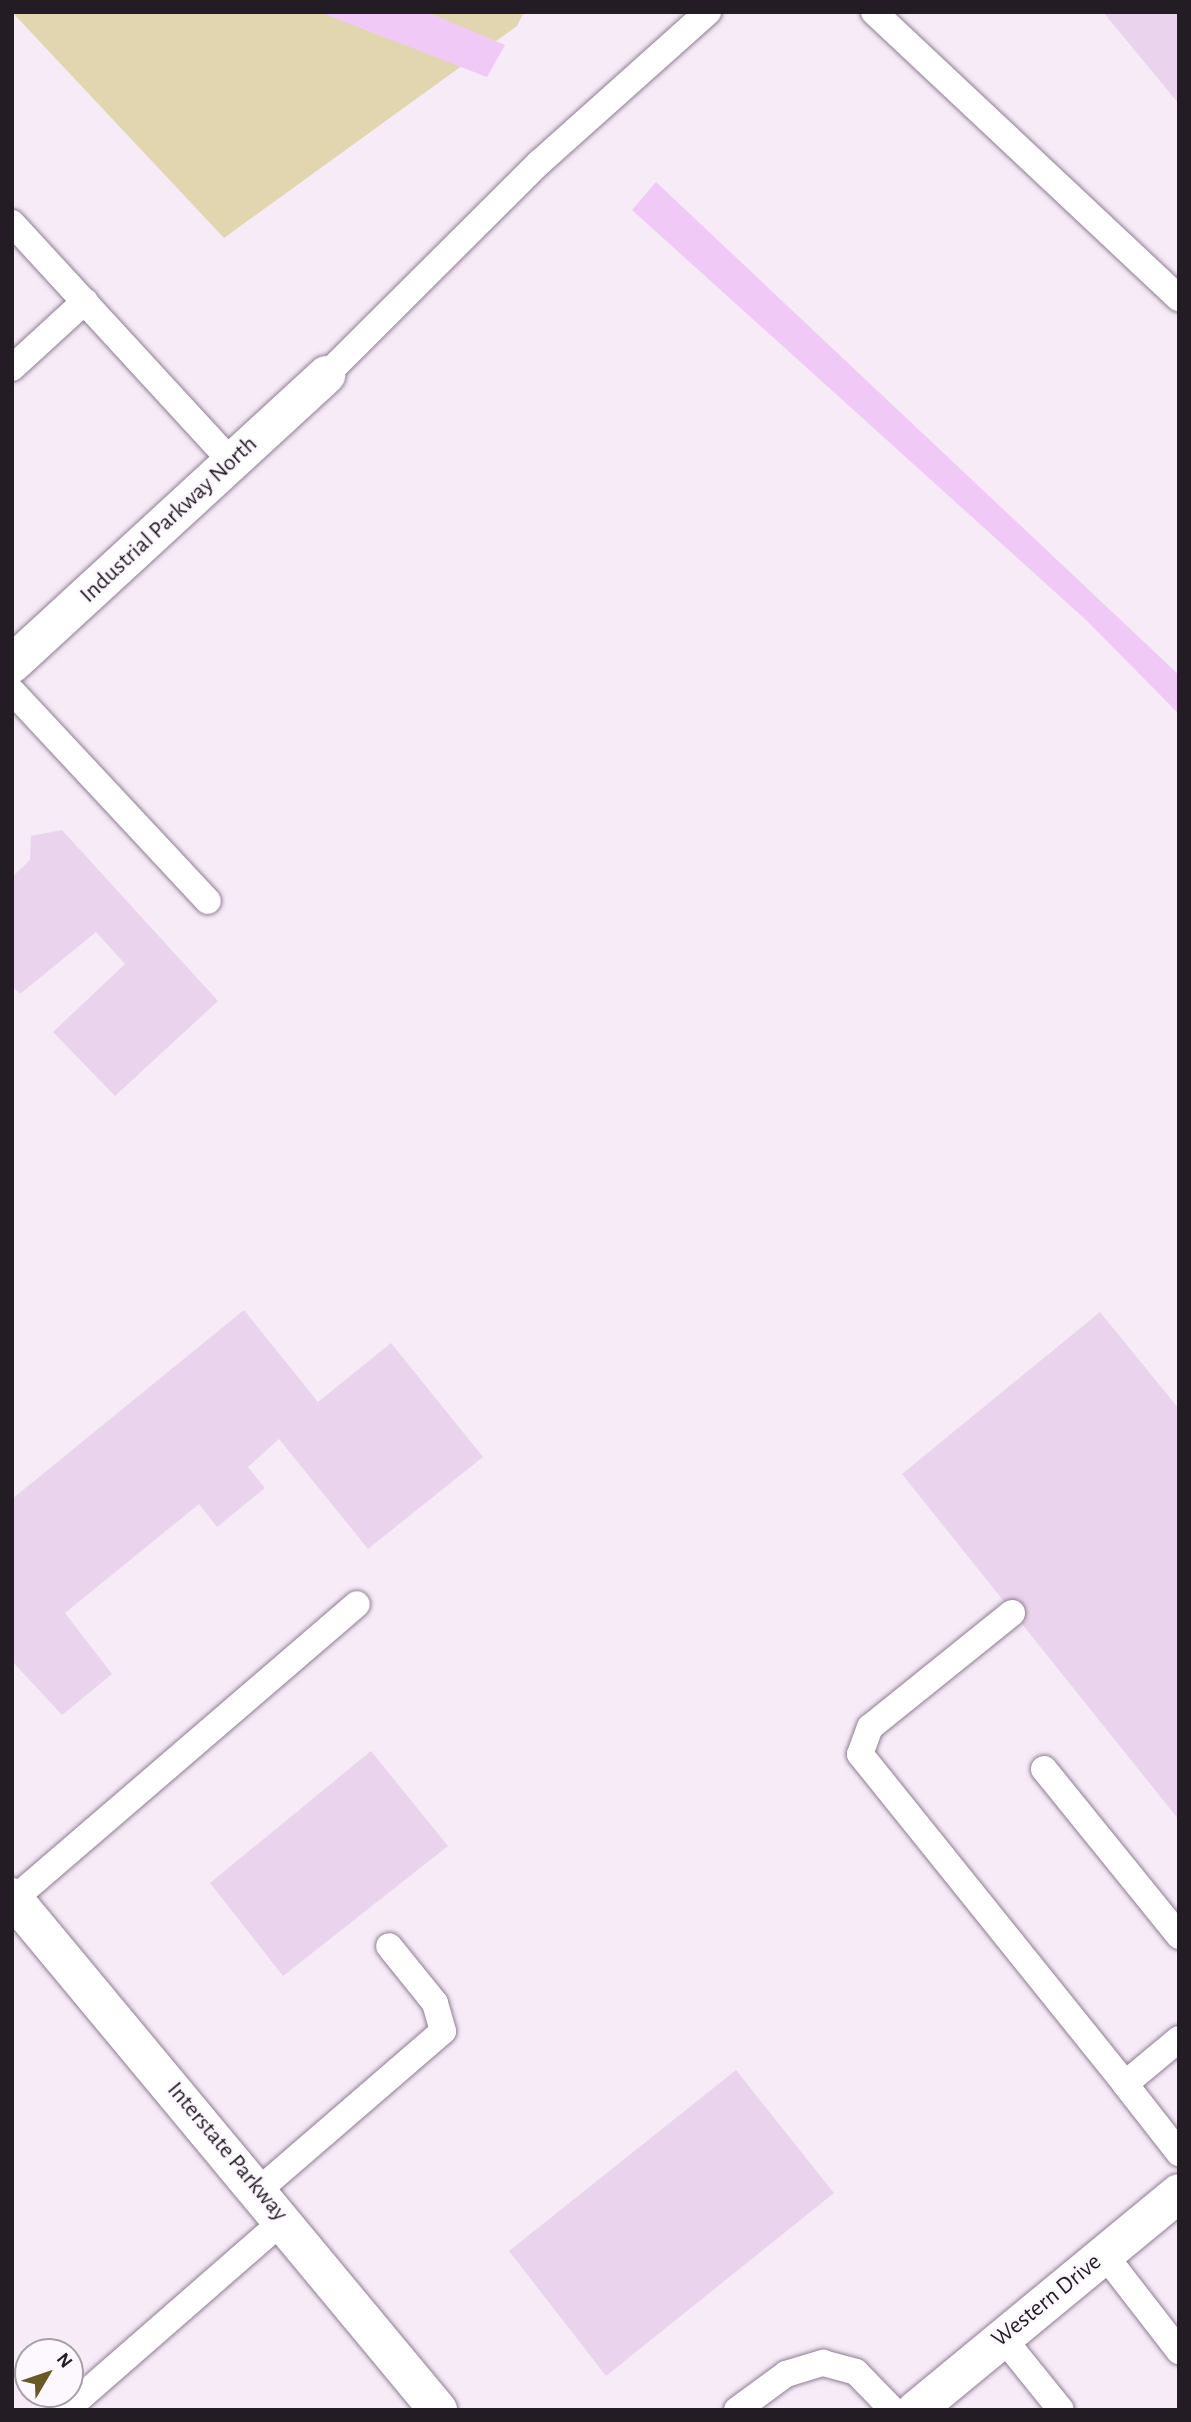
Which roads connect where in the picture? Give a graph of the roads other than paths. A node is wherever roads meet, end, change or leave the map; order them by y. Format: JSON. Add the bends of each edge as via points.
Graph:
{"nodes":[{"id":1,"x":708,"y":12,"type":"edge"},
{"id":2,"x":874,"y":12,"type":"edge"},
{"id":3,"x":12,"y":223,"type":"edge"},
{"id":4,"x":1179,"y":298,"type":"edge"},
{"id":5,"x":85,"y":301,"type":"junction"},
{"id":6,"x":12,"y":368,"type":"edge"},
{"id":7,"x":326,"y":375,"type":"joint"},
{"id":8,"x":232,"y":462,"type":"junction"},
{"id":9,"x":12,"y":664,"type":"edge"},
{"id":10,"x":12,"y":691,"type":"edge"},
{"id":11,"x":208,"y":901,"type":"dead end"},
{"id":12,"x":357,"y":1604,"type":"dead end"},
{"id":13,"x":1012,"y":1613,"type":"dead end"},
{"id":14,"x":1044,"y":1769,"type":"dead end"},
{"id":15,"x":13,"y":1898,"type":"edge"},
{"id":16,"x":1179,"y":1936,"type":"edge"},
{"id":17,"x":389,"y":1946,"type":"dead end"},
{"id":18,"x":1179,"y":2039,"type":"edge"},
{"id":19,"x":1125,"y":2084,"type":"junction"},
{"id":20,"x":1179,"y":2153,"type":"edge"},
{"id":21,"x":259,"y":2190,"type":"junction"},
{"id":22,"x":1179,"y":2193,"type":"edge"},
{"id":23,"x":284,"y":2220,"type":"junction"},
{"id":24,"x":1104,"y":2254,"type":"junction"},
{"id":25,"x":1003,"y":2338,"type":"junction"},
{"id":26,"x":1179,"y":2351,"type":"edge"},
{"id":27,"x":66,"y":2410,"type":"edge"},
{"id":28,"x":438,"y":2410,"type":"edge"},
{"id":29,"x":737,"y":2410,"type":"edge"},
{"id":30,"x":893,"y":2410,"type":"edge"},
{"id":31,"x":916,"y":2410,"type":"edge"},
{"id":32,"x":1062,"y":2410,"type":"edge"}],
"edges":[{"from":1,"to":7,"type":"lane","via":[[539,163]]},
{"from":2,"to":4,"type":"lane"},
{"from":3,"to":5,"type":"lane"},
{"from":5,"to":6,"type":"lane"},
{"from":5,"to":8,"type":"lane"},
{"from":7,"to":8,"type":"street","name":"Industrial Parkway North"},
{"from":8,"to":9,"type":"street","name":"Industrial Parkway North"},
{"from":10,"to":11,"type":"lane"},
{"from":12,"to":15,"type":"lane"},
{"from":13,"to":19,"type":"lane","via":[[870,1727],[860,1754]]},
{"from":14,"to":16,"type":"lane"},
{"from":15,"to":21,"type":"street","name":"Interstate Parkway"},
{"from":17,"to":21,"type":"lane","via":[[435,2003],[443,2031]]},
{"from":18,"to":19,"type":"lane"},
{"from":19,"to":20,"type":"lane"},
{"from":21,"to":23,"type":"street","name":"Interstate Parkway"},
{"from":22,"to":24,"type":"street","name":"Western Drive"},
{"from":23,"to":27,"type":"lane"},
{"from":23,"to":28,"type":"street","name":"Interstate Parkway"},
{"from":24,"to":25,"type":"street","name":"Western Drive"},
{"from":24,"to":26,"type":"lane"},
{"from":25,"to":31,"type":"street","name":"Western Drive"},
{"from":25,"to":32,"type":"lane"},
{"from":29,"to":30,"type":"lane","via":[[786,2374],[823,2363],[856,2372]]}]}
